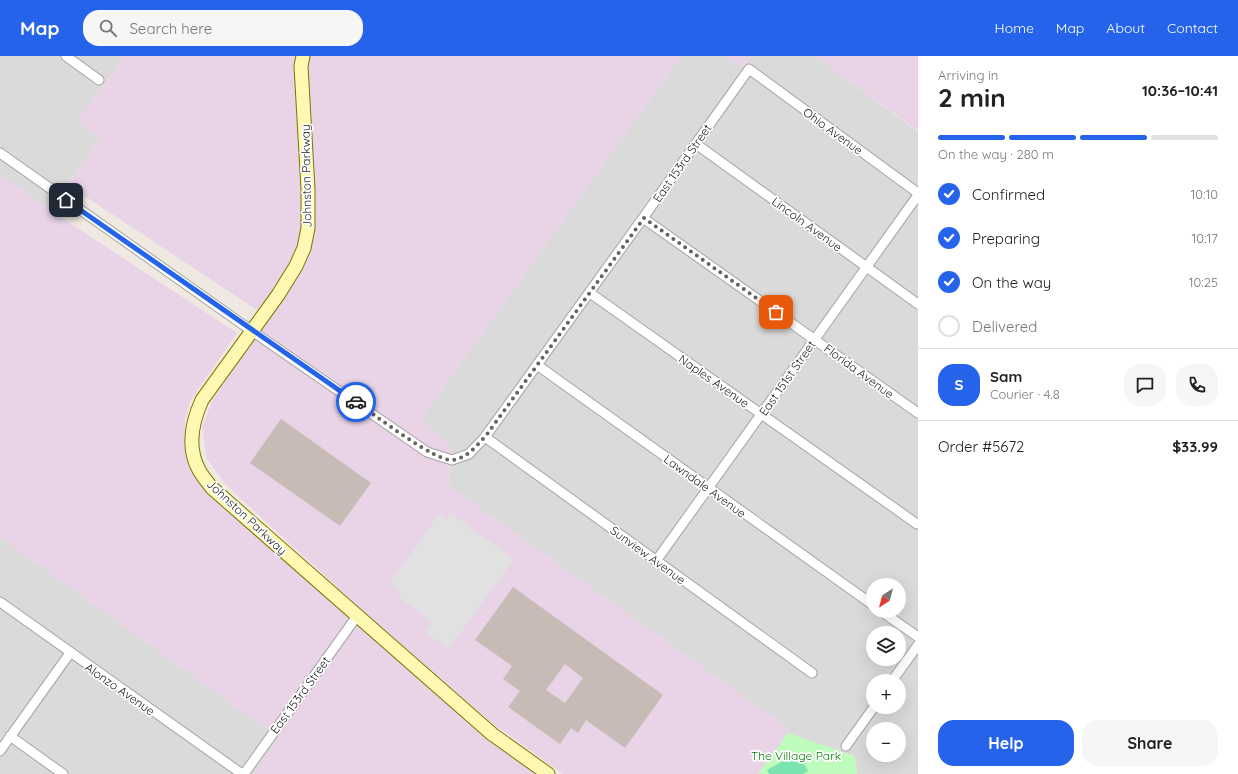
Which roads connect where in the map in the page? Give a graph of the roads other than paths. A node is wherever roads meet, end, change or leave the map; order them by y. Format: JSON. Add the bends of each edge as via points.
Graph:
{"nodes":[{"id":1,"x":66,"y":56,"type":"edge"},
{"id":2,"x":303,"y":56,"type":"edge"},
{"id":3,"x":749,"y":69,"type":"joint"},
{"id":4,"x":99,"y":80,"type":"dead end"},
{"id":5,"x":696,"y":144,"type":"junction"},
{"id":6,"x":0,"y":153,"type":"edge"},
{"id":7,"x":918,"y":194,"type":"edge"},
{"id":8,"x":644,"y":218,"type":"junction"},
{"id":9,"x":867,"y":267,"type":"junction"},
{"id":10,"x":590,"y":293,"type":"junction"},
{"id":11,"x":918,"y":304,"type":"edge"},
{"id":12,"x":252,"y":331,"type":"junction"},
{"id":13,"x":815,"y":339,"type":"junction"},
{"id":14,"x":537,"y":365,"type":"junction"},
{"id":15,"x":918,"y":413,"type":"edge"},
{"id":16,"x":762,"y":414,"type":"junction"},
{"id":17,"x":485,"y":437,"type":"junction"},
{"id":18,"x":708,"y":488,"type":"junction"},
{"id":19,"x":917,"y":524,"type":"dead end"},
{"id":20,"x":656,"y":562,"type":"junction"},
{"id":21,"x":866,"y":600,"type":"edge"},
{"id":22,"x":0,"y":602,"type":"edge"},
{"id":23,"x":357,"y":616,"type":"junction"},
{"id":24,"x":891,"y":618,"type":"edge"},
{"id":25,"x":918,"y":637,"type":"edge"},
{"id":26,"x":918,"y":645,"type":"edge"},
{"id":27,"x":70,"y":653,"type":"junction"},
{"id":28,"x":812,"y":673,"type":"dead end"},
{"id":29,"x":897,"y":674,"type":"edge"},
{"id":30,"x":869,"y":714,"type":"edge"},
{"id":31,"x":10,"y":736,"type":"junction"},
{"id":32,"x":846,"y":746,"type":"dead end"},
{"id":33,"x":0,"y":751,"type":"edge"},
{"id":34,"x":63,"y":774,"type":"edge"},
{"id":35,"x":243,"y":774,"type":"edge"},
{"id":36,"x":548,"y":774,"type":"edge"}],
"edges":[{"from":1,"to":4,"type":"street"},
{"from":2,"to":12,"type":"street","name":"Johnston Parkway","via":[[301,66],[308,228],[304,248],[296,266]]},
{"from":3,"to":5,"type":"street","name":"East 153rd Street"},
{"from":3,"to":7,"type":"street","name":"Ohio Avenue"},
{"from":5,"to":8,"type":"street","name":"East 153rd Street"},
{"from":5,"to":9,"type":"street","name":"Lincoln Avenue"},
{"from":6,"to":12,"type":"street"},
{"from":7,"to":9,"type":"street","name":"East 151st Street"},
{"from":8,"to":10,"type":"street","name":"East 153rd Street"},
{"from":8,"to":13,"type":"street","name":"Florida Avenue"},
{"from":9,"to":11,"type":"street","name":"Lincoln Avenue"},
{"from":9,"to":13,"type":"street","name":"East 151st Street"},
{"from":10,"to":14,"type":"street","name":"East 153rd Street"},
{"from":10,"to":16,"type":"street","name":"Naples Avenue"},
{"from":12,"to":17,"type":"street","name":"East 153rd Street","via":[[428,452],[452,460],[469,454]]},
{"from":12,"to":23,"type":"street","name":"Johnston Parkway","via":[[202,400],[195,416],[193,454],[199,470],[212,488]]},
{"from":13,"to":15,"type":"street","name":"Florida Avenue"},
{"from":13,"to":16,"type":"street","name":"East 151st Street"},
{"from":14,"to":17,"type":"street","name":"East 153rd Street"},
{"from":14,"to":18,"type":"street","name":"Lawndale Avenue"},
{"from":16,"to":18,"type":"street","name":"East 151st Street"},
{"from":16,"to":19,"type":"street","name":"Naples Avenue"},
{"from":17,"to":20,"type":"street","name":"Sunview Avenue"},
{"from":18,"to":20,"type":"street","name":"East 151st Street"},
{"from":18,"to":21,"type":"street","name":"Lawndale Avenue"},
{"from":20,"to":28,"type":"street","name":"Sunview Avenue"},
{"from":22,"to":27,"type":"street","name":"Alonzo Avenue"},
{"from":23,"to":35,"type":"street","name":"East 153rd Street"},
{"from":23,"to":36,"type":"street","name":"Johnston Parkway","via":[[492,734]]},
{"from":24,"to":25,"type":"street"},
{"from":26,"to":29,"type":"street"},
{"from":27,"to":31,"type":"street"},
{"from":27,"to":35,"type":"street","name":"Alonzo Avenue"},
{"from":30,"to":32,"type":"street"},
{"from":31,"to":33,"type":"street"},
{"from":31,"to":34,"type":"street"}]}
